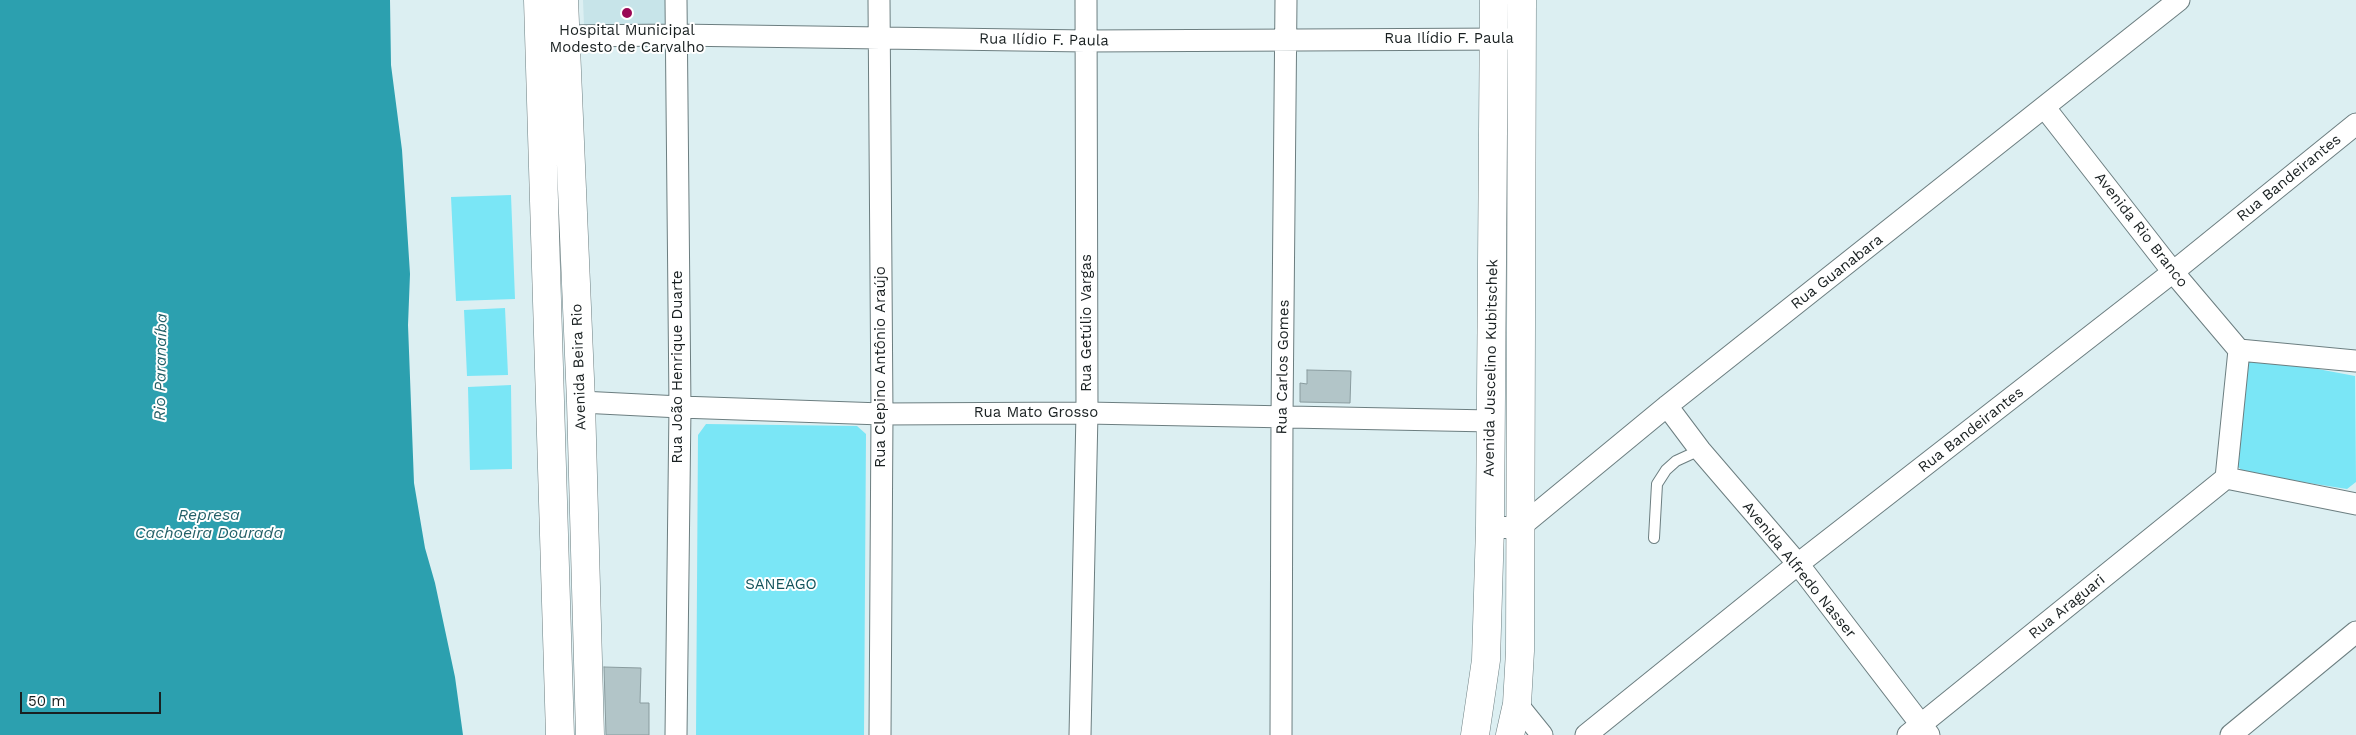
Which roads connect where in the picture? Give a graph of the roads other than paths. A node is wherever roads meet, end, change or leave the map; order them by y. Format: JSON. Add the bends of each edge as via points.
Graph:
{"nodes":[{"id":1,"x":538,"y":0,"type":"edge"},
{"id":2,"x":564,"y":0,"type":"edge"},
{"id":3,"x":676,"y":0,"type":"edge"},
{"id":4,"x":879,"y":0,"type":"edge"},
{"id":5,"x":1086,"y":0,"type":"edge"},
{"id":6,"x":1286,"y":0,"type":"edge"},
{"id":7,"x":1494,"y":0,"type":"edge"},
{"id":8,"x":1522,"y":0,"type":"edge"},
{"id":9,"x":2179,"y":0,"type":"edge"},
{"id":10,"x":676,"y":35,"type":"junction"},
{"id":11,"x":566,"y":36,"type":"junction"},
{"id":12,"x":879,"y":38,"type":"junction"},
{"id":13,"x":1494,"y":39,"type":"junction"},
{"id":14,"x":1522,"y":39,"type":"junction"},
{"id":15,"x":1287,"y":40,"type":"junction"},
{"id":16,"x":1086,"y":41,"type":"junction"},
{"id":17,"x":2045,"y":108,"type":"junction"},
{"id":18,"x":2356,"y":124,"type":"edge"},
{"id":19,"x":2173,"y":272,"type":"junction"},
{"id":20,"x":1492,"y":326,"type":"junction"},
{"id":21,"x":1520,"y":327,"type":"junction"},
{"id":22,"x":2239,"y":350,"type":"junction"},
{"id":23,"x":2356,"y":360,"type":"edge"},
{"id":24,"x":581,"y":402,"type":"junction"},
{"id":25,"x":1667,"y":406,"type":"junction"},
{"id":26,"x":680,"y":407,"type":"junction"},
{"id":27,"x":1087,"y":413,"type":"junction"},
{"id":28,"x":882,"y":414,"type":"junction"},
{"id":29,"x":1282,"y":417,"type":"junction"},
{"id":30,"x":1490,"y":421,"type":"junction"},
{"id":31,"x":1700,"y":450,"type":"junction"},
{"id":32,"x":2226,"y":478,"type":"junction"},
{"id":33,"x":2356,"y":504,"type":"edge"},
{"id":34,"x":1490,"y":527,"type":"junction"},
{"id":35,"x":1519,"y":528,"type":"junction"},
{"id":36,"x":1654,"y":538,"type":"dead end"},
{"id":37,"x":1798,"y":564,"type":"junction"},
{"id":38,"x":2356,"y":632,"type":"edge"},
{"id":39,"x":1517,"y":704,"type":"junction"},
{"id":40,"x":1919,"y":732,"type":"edge"},
{"id":41,"x":560,"y":735,"type":"edge"},
{"id":42,"x":590,"y":735,"type":"edge"},
{"id":43,"x":676,"y":735,"type":"edge"},
{"id":44,"x":880,"y":735,"type":"edge"},
{"id":45,"x":1080,"y":735,"type":"edge"},
{"id":46,"x":1281,"y":735,"type":"edge"},
{"id":47,"x":1475,"y":735,"type":"edge"},
{"id":48,"x":1510,"y":735,"type":"edge"},
{"id":49,"x":1542,"y":735,"type":"edge"},
{"id":50,"x":1586,"y":735,"type":"edge"},
{"id":51,"x":2231,"y":735,"type":"edge"}],
"edges":[{"from":1,"to":41,"type":"street","name":"Avenida Beira Rio"},
{"from":2,"to":11,"type":"street","name":"Avenida Beira Rio"},
{"from":3,"to":10,"type":"street","name":"Rua João Henrique Duarte"},
{"from":4,"to":12,"type":"street","name":"Rua Clepino Antônio Araújo"},
{"from":5,"to":16,"type":"street","name":"Rua Getúlio Vargas"},
{"from":6,"to":15,"type":"street","name":"Rua Carlos Gomes"},
{"from":7,"to":13,"type":"street","name":"Avenida Juscelino Kubitschek"},
{"from":8,"to":14,"type":"street","name":"Avenida Juscelino Kubitschek"},
{"from":9,"to":17,"type":"street","name":"Rua Guanabara"},
{"from":10,"to":11,"type":"street","name":"Rua Ilídio F. Paula"},
{"from":10,"to":12,"type":"street","name":"Rua Ilídio F. Paula"},
{"from":10,"to":26,"type":"street","name":"Rua João Henrique Duarte"},
{"from":11,"to":24,"type":"street","name":"Avenida Beira Rio"},
{"from":12,"to":16,"type":"street","name":"Rua Ilídio F. Paula"},
{"from":12,"to":28,"type":"street","name":"Rua Clepino Antônio Araújo"},
{"from":13,"to":14,"type":"street","name":"Rua Ilídio F. Paula"},
{"from":13,"to":15,"type":"street","name":"Rua Ilídio F. Paula"},
{"from":13,"to":20,"type":"street","name":"Avenida Juscelino Kubitschek"},
{"from":14,"to":21,"type":"street","name":"Avenida Juscelino Kubitschek"},
{"from":15,"to":16,"type":"street","name":"Rua Ilídio F. Paula"},
{"from":15,"to":29,"type":"street","name":"Rua Carlos Gomes"},
{"from":16,"to":27,"type":"street","name":"Rua Getúlio Vargas"},
{"from":17,"to":19,"type":"street","name":"Avenida Rio Branco"},
{"from":17,"to":25,"type":"street","name":"Rua Guanabara"},
{"from":18,"to":19,"type":"street","name":"Rua Bandeirantes"},
{"from":19,"to":22,"type":"street","name":"Avenida Rio Branco"},
{"from":19,"to":37,"type":"street","name":"Rua Bandeirantes"},
{"from":20,"to":21,"type":"street"},
{"from":20,"to":30,"type":"street","name":"Avenida Juscelino Kubitschek"},
{"from":21,"to":35,"type":"street","name":"Avenida Juscelino Kubitschek"},
{"from":22,"to":23,"type":"street"},
{"from":22,"to":32,"type":"street"},
{"from":24,"to":26,"type":"street","name":"Rua Mato Grosso"},
{"from":24,"to":42,"type":"street","name":"Avenida Beira Rio"},
{"from":25,"to":31,"type":"street","name":"Avenida Alfredo Nasser"},
{"from":25,"to":35,"type":"street","name":"Rua Guanabara"},
{"from":26,"to":28,"type":"street","name":"Rua Mato Grosso"},
{"from":26,"to":43,"type":"street","name":"Rua João Henrique Duarte"},
{"from":27,"to":28,"type":"street","name":"Rua Mato Grosso"},
{"from":27,"to":29,"type":"street","name":"Rua Mato Grosso"},
{"from":27,"to":45,"type":"street","name":"Rua Getúlio Vargas"},
{"from":28,"to":44,"type":"street","name":"Rua Clepino Antônio Araújo"},
{"from":29,"to":30,"type":"street","name":"Rua Mato Grosso"},
{"from":29,"to":46,"type":"street","name":"Rua Carlos Gomes"},
{"from":30,"to":34,"type":"street","name":"Avenida Juscelino Kubitschek"},
{"from":31,"to":36,"type":"lane","via":[[1676,461],[1657,484]]},
{"from":31,"to":37,"type":"street","name":"Avenida Alfredo Nasser"},
{"from":32,"to":33,"type":"street"},
{"from":32,"to":40,"type":"street","name":"Rua Araguari"},
{"from":34,"to":35,"type":"street"},
{"from":34,"to":47,"type":"street","name":"Avenida Juscelino Kubitschek","via":[[1486,660]]},
{"from":35,"to":39,"type":"street","name":"Avenida Juscelino Kubitschek"},
{"from":37,"to":40,"type":"street","name":"Avenida Alfredo Nasser"},
{"from":37,"to":50,"type":"street","name":"Rua Bandeirantes"},
{"from":38,"to":51,"type":"street"},
{"from":39,"to":48,"type":"street","name":"Avenida Juscelino Kubitschek"},
{"from":39,"to":49,"type":"street"}]}
